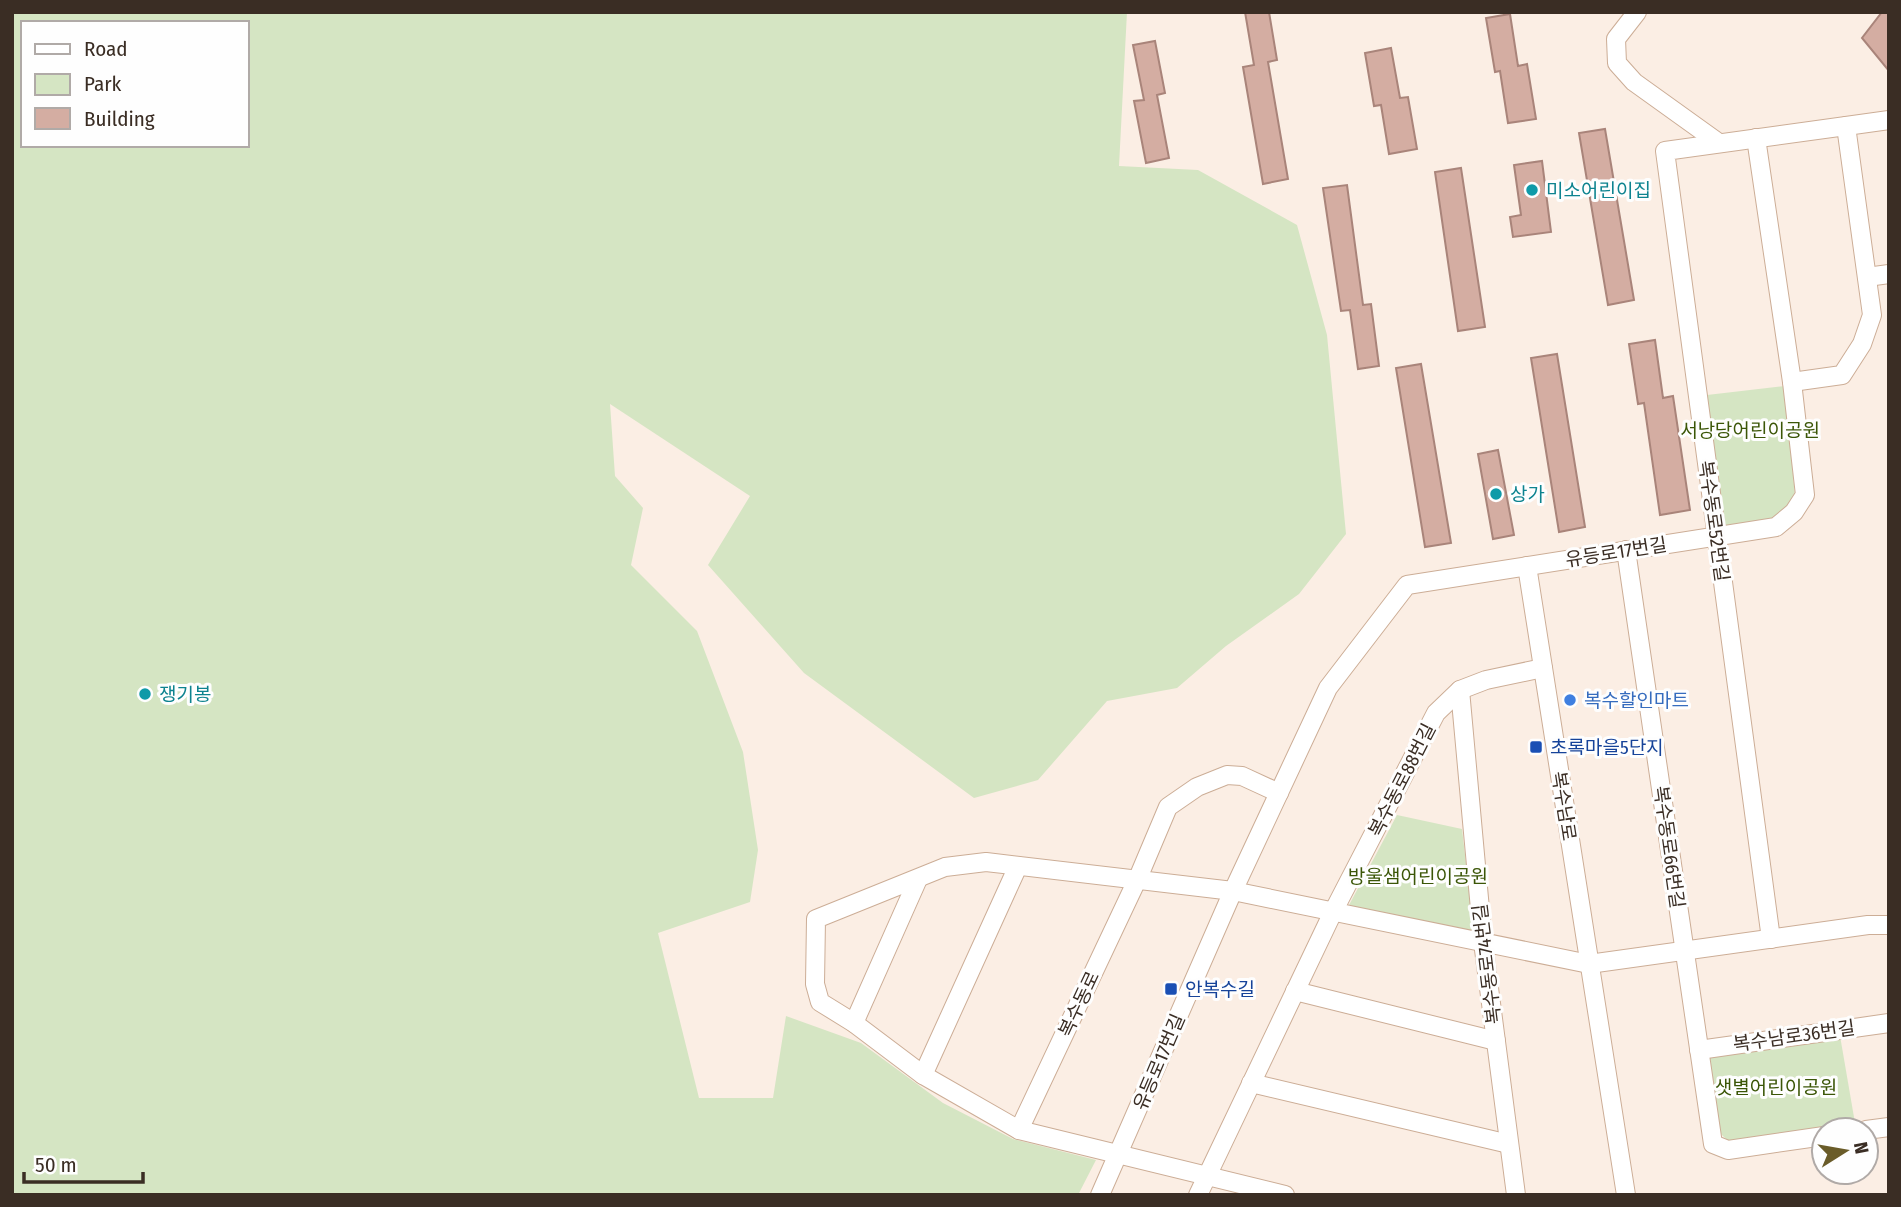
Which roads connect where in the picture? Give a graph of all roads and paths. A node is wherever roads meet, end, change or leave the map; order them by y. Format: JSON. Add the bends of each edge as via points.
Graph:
{"nodes":[{"id":1,"x":1637,"y":12,"type":"edge"},
{"id":2,"x":1889,"y":120,"type":"edge"},
{"id":3,"x":1846,"y":126,"type":"junction"},
{"id":4,"x":1755,"y":138,"type":"junction"},
{"id":5,"x":1719,"y":143,"type":"junction"},
{"id":6,"x":1889,"y":274,"type":"edge"},
{"id":7,"x":1867,"y":277,"type":"junction"},
{"id":8,"x":1792,"y":382,"type":"junction"},
{"id":9,"x":1716,"y":537,"type":"junction"},
{"id":10,"x":1626,"y":550,"type":"junction"},
{"id":11,"x":1527,"y":566,"type":"junction"},
{"id":12,"x":1543,"y":668,"type":"junction"},
{"id":13,"x":1460,"y":690,"type":"junction"},
{"id":14,"x":1279,"y":793,"type":"junction"},
{"id":15,"x":1018,"y":866,"type":"junction"},
{"id":16,"x":918,"y":878,"type":"junction"},
{"id":17,"x":1138,"y":878,"type":"junction"},
{"id":18,"x":1233,"y":891,"type":"junction"},
{"id":19,"x":1333,"y":912,"type":"junction"},
{"id":20,"x":1889,"y":925,"type":"edge"},
{"id":21,"x":1771,"y":940,"type":"junction"},
{"id":22,"x":1483,"y":942,"type":"junction"},
{"id":23,"x":1684,"y":951,"type":"junction"},
{"id":24,"x":1589,"y":964,"type":"junction"},
{"id":25,"x":1295,"y":991,"type":"junction"},
{"id":26,"x":854,"y":1023,"type":"junction"},
{"id":27,"x":1889,"y":1023,"type":"edge"},
{"id":28,"x":1496,"y":1041,"type":"junction"},
{"id":29,"x":1699,"y":1050,"type":"junction"},
{"id":30,"x":923,"y":1075,"type":"junction"},
{"id":31,"x":1251,"y":1083,"type":"junction"},
{"id":32,"x":1019,"y":1130,"type":"junction"},
{"id":33,"x":1810,"y":1138,"type":"edge"},
{"id":34,"x":1509,"y":1143,"type":"junction"},
{"id":35,"x":1119,"y":1154,"type":"junction"},
{"id":36,"x":1207,"y":1176,"type":"junction"},
{"id":37,"x":1100,"y":1195,"type":"edge"},
{"id":38,"x":1198,"y":1195,"type":"edge"},
{"id":39,"x":1285,"y":1195,"type":"edge"},
{"id":40,"x":1516,"y":1195,"type":"edge"},
{"id":41,"x":1626,"y":1195,"type":"edge"}],
"edges":[{"from":1,"to":5,"type":"street","via":[[1616,39],[1617,63],[1634,82]]},
{"from":2,"to":3,"type":"street","name":"복수동로52번길"},
{"from":3,"to":4,"type":"street","name":"복수동로52번길"},
{"from":3,"to":7,"type":"street"},
{"from":4,"to":5,"type":"street","name":"복수동로52번길"},
{"from":4,"to":8,"type":"street","name":"유등로17번길"},
{"from":5,"to":9,"type":"street","name":"복수동로52번길","via":[[1665,150]]},
{"from":6,"to":7,"type":"street"},
{"from":7,"to":8,"type":"street","via":[[1872,315],[1863,344],[1842,375]]},
{"from":8,"to":9,"type":"street","name":"유등로17번길","via":[[1805,495],[1776,527]]},
{"from":9,"to":10,"type":"street","name":"유등로17번길"},
{"from":9,"to":21,"type":"street","name":"복수동로52번길"},
{"from":10,"to":11,"type":"street","name":"유등로17번길"},
{"from":10,"to":23,"type":"street","name":"복수동로66번길"},
{"from":11,"to":12,"type":"street","name":"복수남로"},
{"from":11,"to":14,"type":"street","name":"유등로17번길","via":[[1407,585],[1328,688]]},
{"from":12,"to":13,"type":"street","name":"복수동로88번길"},
{"from":12,"to":24,"type":"street","name":"복수남로"},
{"from":13,"to":19,"type":"street","name":"복수동로88번길","via":[[1436,713]]},
{"from":13,"to":22,"type":"street","name":"복수동로74번길"},
{"from":14,"to":17,"type":"street","name":"복수동로","via":[[1242,776],[1227,775],[1197,787],[1168,807]]},
{"from":14,"to":18,"type":"street","name":"유등로17번길"},
{"from":15,"to":16,"type":"street","via":[[986,862],[945,867]]},
{"from":15,"to":17,"type":"street"},
{"from":15,"to":30,"type":"street"},
{"from":16,"to":26,"type":"street"},
{"from":16,"to":26,"type":"street","via":[[816,919],[815,984],[820,1002]]},
{"from":17,"to":18,"type":"street"},
{"from":17,"to":32,"type":"street","name":"복수동로"},
{"from":18,"to":19,"type":"street"},
{"from":18,"to":35,"type":"street","name":"유등로17번길"},
{"from":19,"to":22,"type":"street"},
{"from":19,"to":25,"type":"street","name":"복수동로88번길"},
{"from":20,"to":21,"type":"street"},
{"from":21,"to":23,"type":"street"},
{"from":22,"to":24,"type":"street"},
{"from":22,"to":28,"type":"street","name":"복수동로74번길"},
{"from":23,"to":24,"type":"street"},
{"from":23,"to":29,"type":"street","name":"복수동로66번길"},
{"from":24,"to":41,"type":"street","name":"복수남로"},
{"from":25,"to":28,"type":"street"},
{"from":25,"to":31,"type":"street","name":"복수동로88번길"},
{"from":26,"to":30,"type":"street"},
{"from":27,"to":29,"type":"street","name":"복수남로36번길"},
{"from":28,"to":34,"type":"street","name":"복수동로74번길"},
{"from":29,"to":33,"type":"street","name":"복수동로66번길","via":[[1713,1144],[1728,1150]]},
{"from":30,"to":32,"type":"street"},
{"from":31,"to":34,"type":"street"},
{"from":31,"to":36,"type":"street","name":"복수동로88번길"},
{"from":32,"to":35,"type":"street"},
{"from":34,"to":40,"type":"street","name":"복수동로74번길"},
{"from":35,"to":36,"type":"street"},
{"from":35,"to":37,"type":"street","name":"유등로17번길"},
{"from":36,"to":38,"type":"street","name":"복수동로88번길"},
{"from":36,"to":39,"type":"street"}]}
